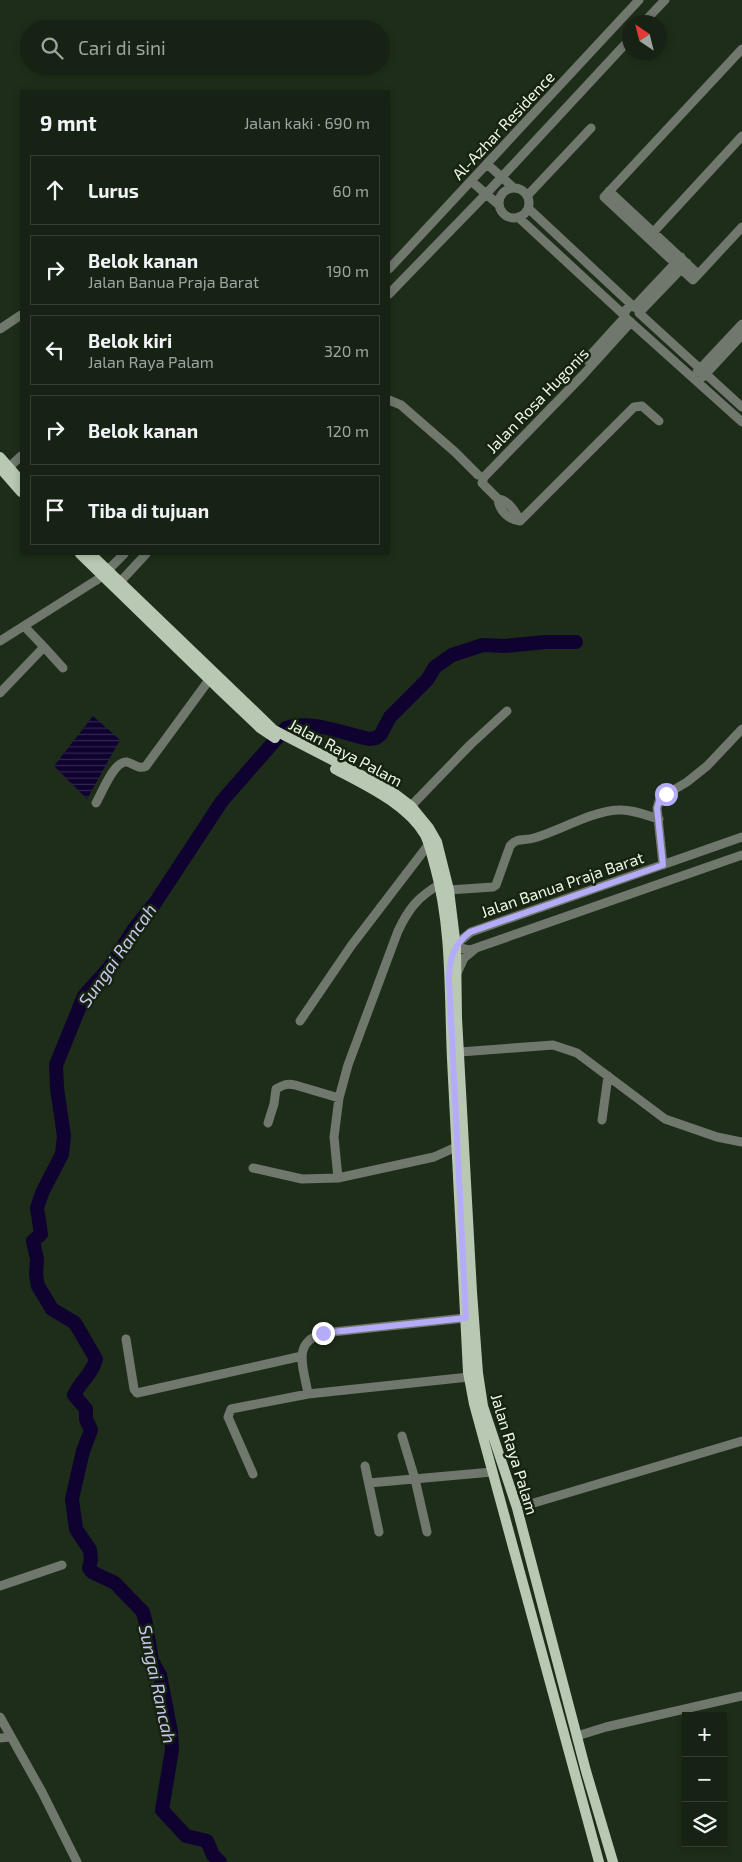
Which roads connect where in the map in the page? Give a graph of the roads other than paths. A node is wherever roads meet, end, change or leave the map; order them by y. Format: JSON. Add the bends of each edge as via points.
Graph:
{"nodes":[{"id":1,"x":639,"y":0,"type":"edge"},
{"id":2,"x":665,"y":0,"type":"edge"},
{"id":3,"x":651,"y":15,"type":"edge"},
{"id":4,"x":622,"y":47,"type":"edge"},
{"id":5,"x":742,"y":49,"type":"edge"},
{"id":6,"x":591,"y":128,"type":"dead end"},
{"id":7,"x":742,"y":136,"type":"edge"},
{"id":8,"x":487,"y":164,"type":"junction"},
{"id":9,"x":501,"y":176,"type":"junction"},
{"id":10,"x":471,"y":181,"type":"junction"},
{"id":11,"x":514,"y":188,"type":"junction"},
{"id":12,"x":486,"y":194,"type":"junction"},
{"id":13,"x":528,"y":196,"type":"junction"},
{"id":14,"x":499,"y":205,"type":"junction"},
{"id":15,"x":528,"y":208,"type":"junction"},
{"id":16,"x":518,"y":217,"type":"junction"},
{"id":17,"x":546,"y":224,"type":"junction"},
{"id":18,"x":742,"y":227,"type":"edge"},
{"id":19,"x":537,"y":234,"type":"junction"},
{"id":20,"x":650,"y":235,"type":"junction"},
{"id":21,"x":681,"y":263,"type":"junction"},
{"id":22,"x":390,"y":268,"type":"edge"},
{"id":23,"x":390,"y":293,"type":"edge"},
{"id":24,"x":637,"y":310,"type":"junction"},
{"id":25,"x":20,"y":316,"type":"edge"},
{"id":26,"x":628,"y":319,"type":"junction"},
{"id":27,"x":742,"y":324,"type":"edge"},
{"id":28,"x":0,"y":329,"type":"edge"},
{"id":29,"x":742,"y":335,"type":"edge"},
{"id":30,"x":586,"y":360,"type":"dead end"},
{"id":31,"x":703,"y":371,"type":"junction"},
{"id":32,"x":695,"y":380,"type":"junction"},
{"id":33,"x":390,"y":400,"type":"edge"},
{"id":34,"x":742,"y":407,"type":"edge"},
{"id":35,"x":659,"y":421,"type":"dead end"},
{"id":36,"x":742,"y":422,"type":"edge"},
{"id":37,"x":0,"y":457,"type":"edge"},
{"id":38,"x":20,"y":457,"type":"edge"},
{"id":39,"x":4,"y":469,"type":"edge"},
{"id":40,"x":478,"y":475,"type":"dead end"},
{"id":41,"x":20,"y":480,"type":"edge"},
{"id":42,"x":20,"y":491,"type":"edge"},
{"id":43,"x":81,"y":555,"type":"edge"},
{"id":44,"x":92,"y":555,"type":"edge"},
{"id":45,"x":123,"y":555,"type":"edge"},
{"id":46,"x":145,"y":555,"type":"edge"},
{"id":47,"x":105,"y":573,"type":"junction"},
{"id":48,"x":120,"y":582,"type":"junction"},
{"id":49,"x":24,"y":626,"type":"junction"},
{"id":50,"x":160,"y":627,"type":"junction"},
{"id":51,"x":0,"y":641,"type":"edge"},
{"id":52,"x":44,"y":647,"type":"junction"},
{"id":53,"x":63,"y":668,"type":"dead end"},
{"id":54,"x":209,"y":680,"type":"junction"},
{"id":55,"x":0,"y":693,"type":"edge"},
{"id":56,"x":507,"y":711,"type":"dead end"},
{"id":57,"x":742,"y":729,"type":"edge"},
{"id":58,"x":278,"y":736,"type":"junction"},
{"id":59,"x":290,"y":742,"type":"junction"},
{"id":60,"x":96,"y":803,"type":"dead end"},
{"id":61,"x":411,"y":806,"type":"junction"},
{"id":62,"x":658,"y":819,"type":"junction"},
{"id":63,"x":742,"y":837,"type":"edge"},
{"id":64,"x":429,"y":844,"type":"junction"},
{"id":65,"x":742,"y":855,"type":"edge"},
{"id":66,"x":663,"y":865,"type":"junction"},
{"id":67,"x":440,"y":884,"type":"junction"},
{"id":68,"x":449,"y":890,"type":"junction"},
{"id":69,"x":450,"y":928,"type":"junction"},
{"id":70,"x":470,"y":932,"type":"junction"},
{"id":71,"x":456,"y":947,"type":"junction"},
{"id":72,"x":476,"y":948,"type":"junction"},
{"id":73,"x":449,"y":965,"type":"junction"},
{"id":74,"x":457,"y":973,"type":"junction"},
{"id":75,"x":300,"y":1021,"type":"dead end"},
{"id":76,"x":460,"y":1052,"type":"junction"},
{"id":77,"x":608,"y":1076,"type":"junction"},
{"id":78,"x":339,"y":1098,"type":"junction"},
{"id":79,"x":602,"y":1120,"type":"dead end"},
{"id":80,"x":268,"y":1123,"type":"dead end"},
{"id":81,"x":742,"y":1142,"type":"edge"},
{"id":82,"x":456,"y":1147,"type":"junction"},
{"id":83,"x":253,"y":1168,"type":"dead end"},
{"id":84,"x":338,"y":1178,"type":"junction"},
{"id":85,"x":467,"y":1266,"type":"junction"},
{"id":86,"x":466,"y":1318,"type":"junction"},
{"id":87,"x":126,"y":1339,"type":"dead end"},
{"id":88,"x":302,"y":1356,"type":"junction"},
{"id":89,"x":469,"y":1377,"type":"junction"},
{"id":90,"x":308,"y":1394,"type":"junction"},
{"id":91,"x":402,"y":1436,"type":"dead end"},
{"id":92,"x":742,"y":1442,"type":"edge"},
{"id":93,"x":365,"y":1466,"type":"dead end"},
{"id":94,"x":492,"y":1472,"type":"junction"},
{"id":95,"x":253,"y":1474,"type":"dead end"},
{"id":96,"x":415,"y":1478,"type":"junction"},
{"id":97,"x":369,"y":1483,"type":"junction"},
{"id":98,"x":517,"y":1508,"type":"junction"},
{"id":99,"x":378,"y":1532,"type":"dead end"},
{"id":100,"x":427,"y":1532,"type":"dead end"},
{"id":101,"x":62,"y":1564,"type":"dead end"},
{"id":102,"x":0,"y":1586,"type":"edge"},
{"id":103,"x":742,"y":1696,"type":"edge"},
{"id":104,"x":0,"y":1717,"type":"edge"},
{"id":105,"x":577,"y":1736,"type":"junction"},
{"id":106,"x":11,"y":1737,"type":"junction"},
{"id":107,"x":0,"y":1738,"type":"edge"},
{"id":108,"x":77,"y":1862,"type":"edge"},
{"id":109,"x":599,"y":1862,"type":"edge"},
{"id":110,"x":613,"y":1862,"type":"edge"}],
"edges":[{"from":1,"to":8,"type":"street","name":"Al-Azhar Residence"},
{"from":2,"to":3,"type":"street"},
{"from":4,"to":9,"type":"street","name":"Al-Azhar Residence"},
{"from":5,"to":20,"type":"street","via":[[604,197]]},
{"from":6,"to":13,"type":"street"},
{"from":7,"to":20,"type":"street"},
{"from":8,"to":9,"type":"street"},
{"from":8,"to":10,"type":"street","name":"Al-Azhar Residence"},
{"from":9,"to":11,"type":"street"},
{"from":9,"to":12,"type":"street","name":"Al-Azhar Residence"},
{"from":10,"to":12,"type":"street"},
{"from":10,"to":22,"type":"street","name":"Al-Azhar Residence"},
{"from":11,"to":13,"type":"street"},
{"from":11,"to":14,"type":"street","via":[[502,193]]},
{"from":12,"to":14,"type":"street"},
{"from":12,"to":23,"type":"street","name":"Al-Azhar Residence"},
{"from":13,"to":15,"type":"street"},
{"from":14,"to":16,"type":"street","via":[[508,217]]},
{"from":15,"to":16,"type":"street"},
{"from":15,"to":17,"type":"street"},
{"from":16,"to":19,"type":"street"},
{"from":17,"to":19,"type":"street"},
{"from":17,"to":24,"type":"street"},
{"from":18,"to":21,"type":"street","via":[[693,280]]},
{"from":19,"to":26,"type":"street"},
{"from":20,"to":21,"type":"street"},
{"from":21,"to":24,"type":"street"},
{"from":24,"to":26,"type":"street","via":[[639,317]]},
{"from":24,"to":26,"type":"street","via":[[627,308]]},
{"from":24,"to":31,"type":"street"},
{"from":25,"to":28,"type":"street"},
{"from":26,"to":30,"type":"street","name":"Jalan Rosa Hugonis"},
{"from":26,"to":32,"type":"street"},
{"from":26,"to":35,"type":"street","name":"Jalan Rosa Hugonis","via":[[583,375],[484,477],[482,483],[512,520],[520,521],[634,407],[642,406]]},
{"from":27,"to":31,"type":"street"},
{"from":29,"to":31,"type":"street"},
{"from":31,"to":32,"type":"street"},
{"from":31,"to":34,"type":"street"},
{"from":32,"to":36,"type":"street"},
{"from":33,"to":40,"type":"street","via":[[401,405]]},
{"from":37,"to":39,"type":"main road"},
{"from":38,"to":39,"type":"street"},
{"from":39,"to":41,"type":"main road"},
{"from":39,"to":42,"type":"main road"},
{"from":43,"to":47,"type":"main road","name":"Jalan Raya Palam"},
{"from":44,"to":47,"type":"main road","name":"Jalan Raya Palam"},
{"from":45,"to":47,"type":"street"},
{"from":46,"to":48,"type":"street"},
{"from":47,"to":48,"type":"main road","name":"Jalan Raya Palam"},
{"from":47,"to":49,"type":"street"},
{"from":47,"to":50,"type":"main road","name":"Jalan Raya Palam"},
{"from":48,"to":50,"type":"main road","name":"Jalan Raya Palam"},
{"from":49,"to":51,"type":"street"},
{"from":49,"to":52,"type":"street"},
{"from":50,"to":54,"type":"main road","name":"Jalan Raya Palam"},
{"from":50,"to":58,"type":"main road","name":"Jalan Raya Palam"},
{"from":52,"to":53,"type":"street"},
{"from":52,"to":55,"type":"street"},
{"from":54,"to":58,"type":"main road","name":"Jalan Raya Palam","via":[[260,728]]},
{"from":54,"to":60,"type":"street","via":[[146,766],[142,768],[125,762],[118,765]]},
{"from":56,"to":61,"type":"street"},
{"from":57,"to":62,"type":"street","via":[[707,766],[660,798]]},
{"from":58,"to":59,"type":"main road","name":"Jalan Raya Palam"},
{"from":59,"to":61,"type":"main road","name":"Jalan Raya Palam","via":[[380,784]]},
{"from":59,"to":64,"type":"main road","name":"Jalan Raya Palam","via":[[391,800],[424,834]]},
{"from":61,"to":68,"type":"main road","name":"Jalan Raya Palam","via":[[437,842]]},
{"from":62,"to":66,"type":"street"},
{"from":62,"to":68,"type":"street","via":[[634,811],[618,810],[532,839],[514,841],[496,885]]},
{"from":63,"to":66,"type":"street","name":"Jalan Banua Praja Barat"},
{"from":64,"to":67,"type":"main road","name":"Jalan Raya Palam"},
{"from":64,"to":75,"type":"street","via":[[350,946]]},
{"from":65,"to":72,"type":"street","name":"Jalan Banua Praja Barat"},
{"from":66,"to":70,"type":"street","name":"Jalan Banua Praja Barat"},
{"from":67,"to":69,"type":"main road","name":"Jalan Raya Palam"},
{"from":67,"to":78,"type":"street","via":[[416,901],[398,931],[348,1065]]},
{"from":68,"to":69,"type":"main road","name":"Jalan Raya Palam"},
{"from":69,"to":70,"type":"street","via":[[464,934]]},
{"from":69,"to":71,"type":"main road","name":"Jalan Raya Palam"},
{"from":69,"to":73,"type":"main road","name":"Jalan Raya Palam"},
{"from":70,"to":71,"type":"street","name":"Jalan Banua Praja Barat"},
{"from":71,"to":72,"type":"street","name":"Jalan Banua Praja Barat"},
{"from":71,"to":73,"type":"street"},
{"from":71,"to":74,"type":"main road","name":"Jalan Raya Palam"},
{"from":72,"to":74,"type":"street","via":[[464,958]]},
{"from":73,"to":82,"type":"main road","name":"Jalan Raya Palam"},
{"from":74,"to":76,"type":"main road","name":"Jalan Raya Palam"},
{"from":76,"to":77,"type":"street","via":[[553,1045],[577,1053]]},
{"from":76,"to":85,"type":"main road","name":"Jalan Raya Palam"},
{"from":77,"to":79,"type":"street"},
{"from":77,"to":81,"type":"street","via":[[665,1119]]},
{"from":78,"to":80,"type":"street","via":[[295,1085],[283,1085],[276,1089]]},
{"from":78,"to":84,"type":"street","via":[[334,1137]]},
{"from":82,"to":84,"type":"street","via":[[434,1157]]},
{"from":82,"to":85,"type":"main road","name":"Jalan Raya Palam"},
{"from":83,"to":84,"type":"street","via":[[302,1178]]},
{"from":85,"to":86,"type":"main road","name":"Jalan Raya Palam"},
{"from":85,"to":98,"type":"main road","name":"Jalan Raya Palam","via":[[483,1406]]},
{"from":86,"to":88,"type":"street","via":[[323,1333],[308,1340]]},
{"from":86,"to":89,"type":"main road","name":"Jalan Raya Palam"},
{"from":87,"to":88,"type":"street","via":[[137,1393]]},
{"from":88,"to":90,"type":"street"},
{"from":89,"to":90,"type":"street"},
{"from":89,"to":94,"type":"main road","name":"Jalan Raya Palam"},
{"from":90,"to":95,"type":"street","via":[[231,1409],[228,1416]]},
{"from":91,"to":96,"type":"street"},
{"from":92,"to":98,"type":"street"},
{"from":93,"to":97,"type":"street"},
{"from":94,"to":96,"type":"street"},
{"from":94,"to":109,"type":"main road","name":"Jalan Raya Palam"},
{"from":96,"to":97,"type":"street"},
{"from":96,"to":100,"type":"street"},
{"from":97,"to":99,"type":"street"},
{"from":98,"to":105,"type":"main road","name":"Jalan Raya Palam"},
{"from":101,"to":102,"type":"street"},
{"from":103,"to":105,"type":"street"},
{"from":104,"to":106,"type":"street"},
{"from":105,"to":110,"type":"main road","name":"Jalan Raya Palam"},
{"from":106,"to":107,"type":"street"},
{"from":106,"to":108,"type":"street"}]}
